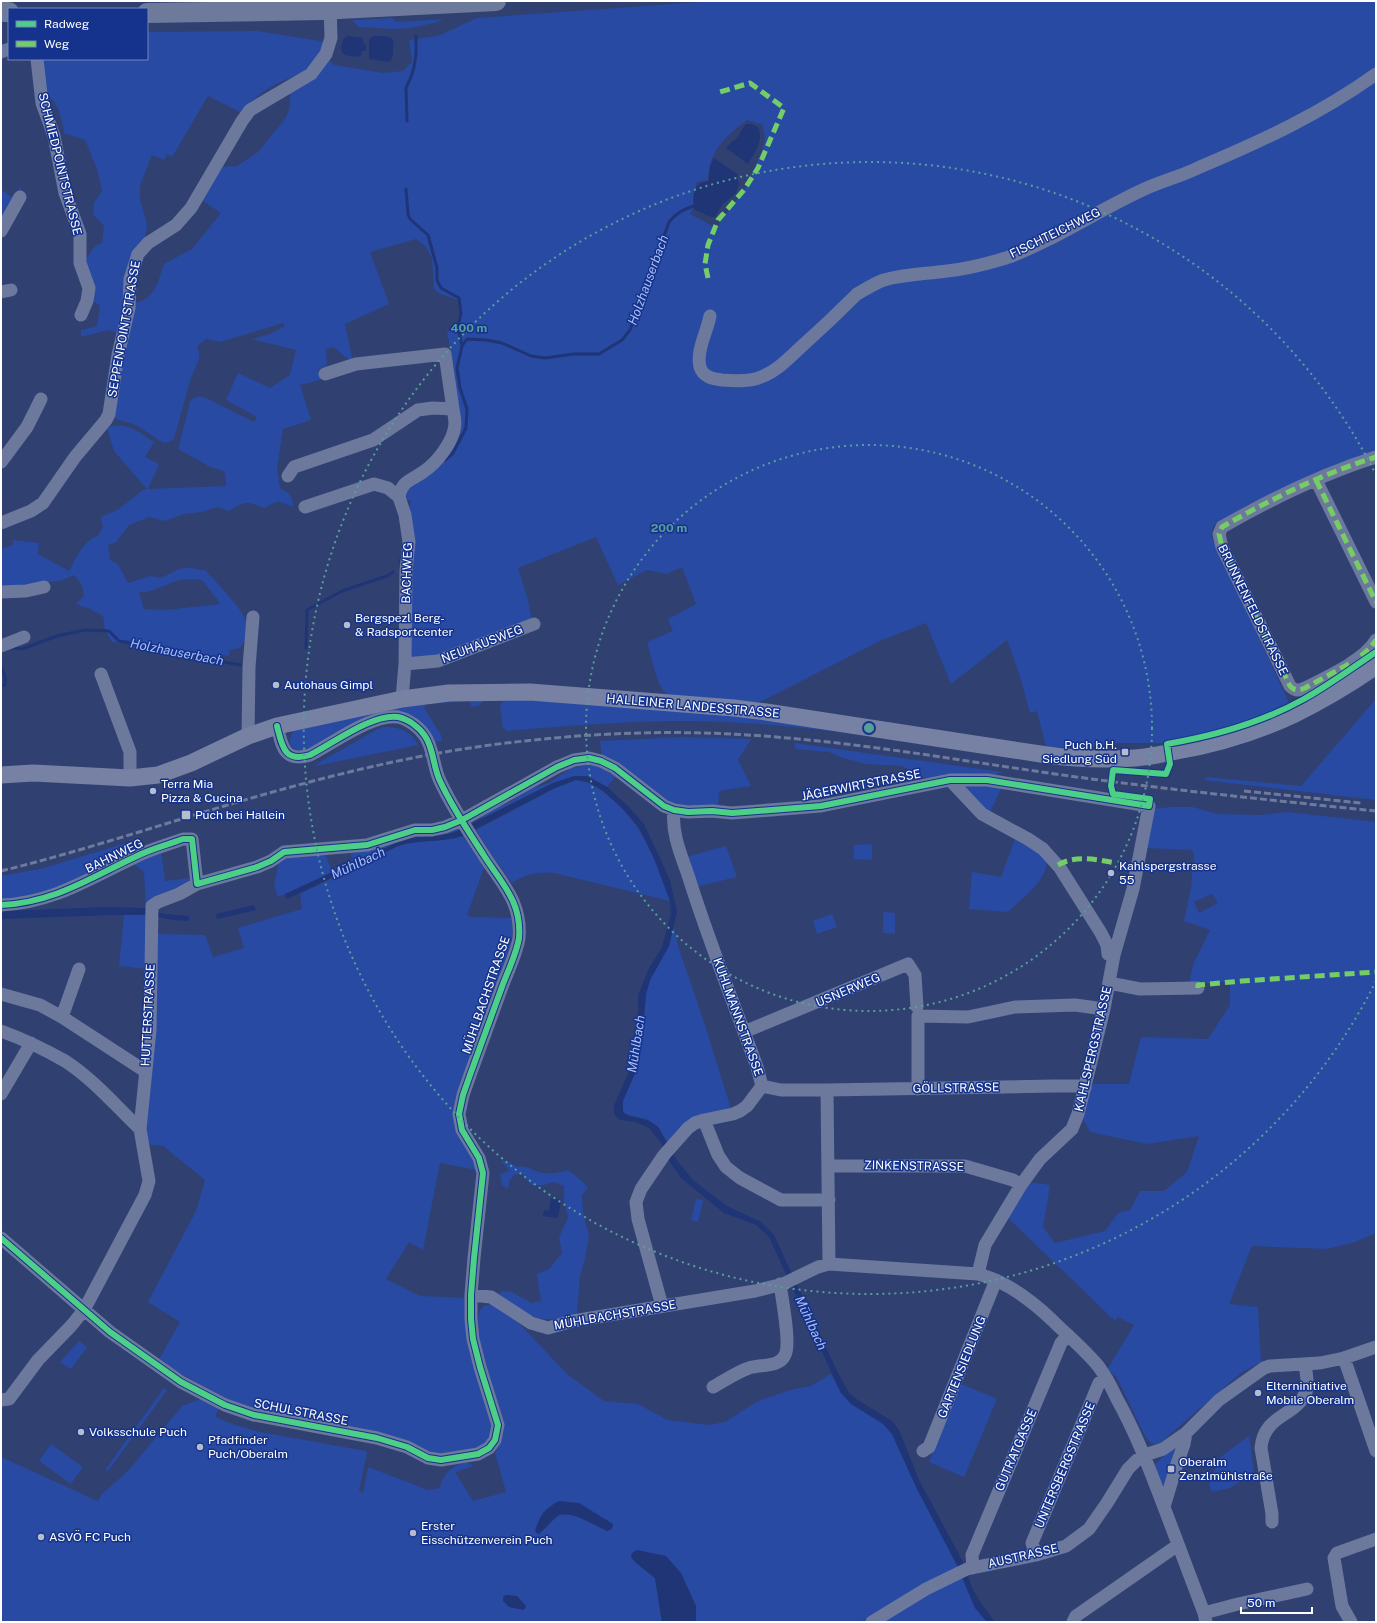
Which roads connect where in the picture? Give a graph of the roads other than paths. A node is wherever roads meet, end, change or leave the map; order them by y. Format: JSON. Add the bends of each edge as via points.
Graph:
{"nodes":[{"id":1,"x":496,"y":1,"type":"edge"},
{"id":2,"x":331,"y":7,"type":"edge"},
{"id":3,"x":148,"y":13,"type":"edge"},
{"id":4,"x":37,"y":60,"type":"edge"},
{"id":5,"x":1376,"y":74,"type":"edge"},
{"id":6,"x":20,"y":197,"type":"dead end"},
{"id":7,"x":1,"y":231,"type":"edge"},
{"id":8,"x":81,"y":315,"type":"dead end"},
{"id":9,"x":710,"y":316,"type":"dead end"},
{"id":10,"x":325,"y":374,"type":"dead end"},
{"id":11,"x":40,"y":399,"type":"dead end"},
{"id":12,"x":453,"y":409,"type":"junction"},
{"id":13,"x":1376,"y":457,"type":"edge"},
{"id":14,"x":1,"y":462,"type":"edge"},
{"id":15,"x":288,"y":476,"type":"dead end"},
{"id":16,"x":1316,"y":480,"type":"junction"},
{"id":17,"x":399,"y":496,"type":"junction"},
{"id":18,"x":305,"y":507,"type":"dead end"},
{"id":19,"x":1,"y":523,"type":"edge"},
{"id":20,"x":44,"y":587,"type":"dead end"},
{"id":21,"x":1,"y":592,"type":"edge"},
{"id":22,"x":1376,"y":602,"type":"edge"},
{"id":23,"x":253,"y":617,"type":"dead end"},
{"id":24,"x":534,"y":624,"type":"dead end"},
{"id":25,"x":24,"y":637,"type":"dead end"},
{"id":26,"x":1376,"y":640,"type":"edge"},
{"id":27,"x":1,"y":646,"type":"edge"},
{"id":28,"x":405,"y":664,"type":"junction"},
{"id":29,"x":1376,"y":666,"type":"edge"},
{"id":30,"x":101,"y":674,"type":"dead end"},
{"id":31,"x":402,"y":699,"type":"junction"},
{"id":32,"x":277,"y":726,"type":"junction"},
{"id":33,"x":248,"y":736,"type":"junction"},
{"id":34,"x":1,"y":775,"type":"edge"},
{"id":35,"x":130,"y":778,"type":"junction"},
{"id":36,"x":950,"y":780,"type":"junction"},
{"id":37,"x":1149,"y":806,"type":"joint"},
{"id":38,"x":674,"y":810,"type":"junction"},
{"id":39,"x":466,"y":827,"type":"junction"},
{"id":40,"x":197,"y":884,"type":"junction"},
{"id":41,"x":1,"y":905,"type":"edge"},
{"id":42,"x":1114,"y":955,"type":"junction"},
{"id":43,"x":79,"y":969,"type":"dead end"},
{"id":44,"x":1109,"y":983,"type":"junction"},
{"id":45,"x":1198,"y":988,"type":"dead end"},
{"id":46,"x":1,"y":994,"type":"edge"},
{"id":47,"x":917,"y":1007,"type":"dead end"},
{"id":48,"x":1104,"y":1009,"type":"junction"},
{"id":49,"x":62,"y":1017,"type":"junction"},
{"id":50,"x":1,"y":1031,"type":"edge"},
{"id":51,"x":744,"y":1032,"type":"junction"},
{"id":52,"x":31,"y":1042,"type":"junction"},
{"id":53,"x":145,"y":1071,"type":"junction"},
{"id":54,"x":762,"y":1086,"type":"junction"},
{"id":55,"x":1085,"y":1088,"type":"junction"},
{"id":56,"x":918,"y":1089,"type":"junction"},
{"id":57,"x":828,"y":1090,"type":"junction"},
{"id":58,"x":1,"y":1094,"type":"edge"},
{"id":59,"x":704,"y":1120,"type":"junction"},
{"id":60,"x":140,"y":1129,"type":"junction"},
{"id":61,"x":829,"y":1166,"type":"junction"},
{"id":62,"x":1021,"y":1185,"type":"junction"},
{"id":63,"x":829,"y":1200,"type":"junction"},
{"id":64,"x":1,"y":1238,"type":"edge"},
{"id":65,"x":829,"y":1264,"type":"junction"},
{"id":66,"x":978,"y":1274,"type":"junction"},
{"id":67,"x":996,"y":1280,"type":"junction"},
{"id":68,"x":781,"y":1284,"type":"junction"},
{"id":69,"x":470,"y":1294,"type":"junction"},
{"id":70,"x":662,"y":1306,"type":"junction"},
{"id":71,"x":84,"y":1310,"type":"junction"},
{"id":72,"x":1068,"y":1335,"type":"junction"},
{"id":73,"x":1376,"y":1348,"type":"edge"},
{"id":74,"x":1344,"y":1358,"type":"junction"},
{"id":75,"x":1306,"y":1364,"type":"junction"},
{"id":76,"x":1107,"y":1379,"type":"junction"},
{"id":77,"x":713,"y":1387,"type":"dead end"},
{"id":78,"x":1,"y":1400,"type":"edge"},
{"id":79,"x":1186,"y":1433,"type":"junction"},
{"id":80,"x":923,"y":1451,"type":"dead end"},
{"id":81,"x":1376,"y":1451,"type":"edge"},
{"id":82,"x":1145,"y":1455,"type":"junction"},
{"id":83,"x":1164,"y":1507,"type":"junction"},
{"id":84,"x":1272,"y":1522,"type":"dead end"},
{"id":85,"x":1376,"y":1539,"type":"edge"},
{"id":86,"x":1178,"y":1545,"type":"junction"},
{"id":87,"x":1036,"y":1555,"type":"junction"},
{"id":88,"x":966,"y":1570,"type":"junction"},
{"id":89,"x":1307,"y":1589,"type":"dead end"},
{"id":90,"x":1204,"y":1619,"type":"edge"},
{"id":91,"x":872,"y":1622,"type":"edge"},
{"id":92,"x":1073,"y":1622,"type":"edge"},
{"id":93,"x":1351,"y":1622,"type":"edge"}],
"edges":[{"from":1,"to":2,"type":"highway"},
{"from":2,"to":3,"type":"highway"},
{"from":2,"to":19,"type":"street","name":"SEPPENPOINTSTRASSE","via":[[331,38],[326,54],[312,74],[250,110],[191,208],[176,225],[148,243],[138,254],[130,279],[129,308],[106,420],[75,457],[44,503]]},
{"from":4,"to":8,"type":"street","name":"SCHMIEDPOINTSTRASSE","via":[[42,103],[54,136],[65,192],[80,234],[80,263],[89,288]]},
{"from":5,"to":9,"type":"street","name":"FISCHTEICHWEG","via":[[1353,91],[1284,130],[1149,187],[1032,247],[983,265],[907,275],[869,287],[857,294],[789,357],[761,377],[729,381],[704,374],[700,367],[700,354]]},
{"from":6,"to":7,"type":"street"},
{"from":10,"to":12,"type":"street","via":[[356,364],[445,354]]},
{"from":11,"to":14,"type":"street","via":[[27,427]]},
{"from":12,"to":15,"type":"street","via":[[418,410],[373,440],[294,467]]},
{"from":12,"to":17,"type":"street","via":[[455,424],[445,449],[425,471],[404,483]]},
{"from":13,"to":16,"type":"street"},
{"from":16,"to":22,"type":"street"},
{"from":16,"to":26,"type":"street","name":"BRUNNENFELDSTRASSE","via":[[1267,502],[1222,527],[1219,538],[1293,689],[1298,691],[1305,688],[1348,664],[1369,649]]},
{"from":17,"to":18,"type":"street","via":[[388,488],[374,484]]},
{"from":17,"to":28,"type":"street","name":"BACHWEG","via":[[409,542],[406,571]]},
{"from":20,"to":21,"type":"street"},
{"from":23,"to":33,"type":"street"},
{"from":24,"to":28,"type":"street","name":"NEUHAUSWEG","via":[[438,661]]},
{"from":25,"to":27,"type":"street"},
{"from":28,"to":31,"type":"street","name":"BACHWEG"},
{"from":29,"to":31,"type":"main road","name":"HALLEINER LANDESSTRASSE","via":[[1306,709],[1259,729],[1190,749],[1136,758],[1085,759],[1047,755],[734,708],[517,692],[449,693]]},
{"from":30,"to":35,"type":"street","via":[[130,752]]},
{"from":31,"to":32,"type":"main road","name":"HALLEINER LANDESSTRASSE"},
{"from":32,"to":33,"type":"main road","name":"HALLEINER LANDESSTRASSE"},
{"from":32,"to":39,"type":"street","name":"MÜHLBACHSTRASSE","via":[[284,750],[290,756],[302,758],[375,720],[398,717],[410,722],[425,735],[439,780]]},
{"from":33,"to":35,"type":"main road","name":"HALLEINER LANDESSTRASSE","via":[[171,771],[144,778]]},
{"from":34,"to":35,"type":"main road","name":"HALLEINER LANDESSTRASSE","via":[[33,773]]},
{"from":36,"to":37,"type":"street","name":"JÄGERWIRTSTRASSE","via":[[987,780]]},
{"from":36,"to":38,"type":"street","name":"JÄGERWIRTSTRASSE","via":[[821,806],[732,813]]},
{"from":36,"to":42,"type":"street","via":[[982,814],[1028,839],[1060,868],[1101,932],[1108,954]]},
{"from":37,"to":42,"type":"street","name":"KAHLSPERGSTRASSE","via":[[1133,889]]},
{"from":38,"to":39,"type":"street","name":"JÄGERWIRTSTRASSE","via":[[664,806],[615,768],[588,758],[557,767]]},
{"from":38,"to":51,"type":"street","name":"KUHLMANNSTRASSE","via":[[675,835]]},
{"from":39,"to":40,"type":"street","name":"HUTTERSTRASSE","via":[[415,830],[367,844],[284,852],[257,868]]},
{"from":39,"to":69,"type":"street","name":"MÜHLBACHSTRASSE","via":[[511,896],[518,915],[519,940],[463,1095],[459,1114],[462,1130],[479,1157],[483,1174]]},
{"from":40,"to":41,"type":"street","name":"BAHNWEG","via":[[192,838],[134,857],[72,888],[31,901]]},
{"from":40,"to":53,"type":"street","name":"HUTTERSTRASSE","via":[[158,902],[151,913],[152,975]]},
{"from":42,"to":44,"type":"street","name":"KAHLSPERGSTRASSE"},
{"from":43,"to":49,"type":"street"},
{"from":44,"to":45,"type":"street","via":[[1140,990]]},
{"from":44,"to":48,"type":"street","name":"KAHLSPERGSTRASSE"},
{"from":46,"to":49,"type":"street","via":[[35,1003]]},
{"from":47,"to":51,"type":"street","name":"USNERWEG","via":[[915,975],[908,964]]},
{"from":48,"to":55,"type":"street","name":"KAHLSPERGSTRASSE"},
{"from":48,"to":56,"type":"street","via":[[1076,1005],[1015,1007],[968,1017],[918,1016]]},
{"from":49,"to":53,"type":"street"},
{"from":50,"to":52,"type":"street"},
{"from":51,"to":54,"type":"street","name":"KUHLMANNSTRASSE"},
{"from":52,"to":58,"type":"street"},
{"from":52,"to":60,"type":"street","via":[[66,1062]]},
{"from":53,"to":60,"type":"street","name":"HUTTERSTRASSE"},
{"from":54,"to":57,"type":"street","name":"KUHLMANNSTRASSE","via":[[782,1090]]},
{"from":54,"to":59,"type":"street","via":[[740,1111]]},
{"from":55,"to":56,"type":"street","name":"GÖLLSTRASSE","via":[[1066,1086]]},
{"from":55,"to":62,"type":"street","name":"KAHLSPERGSTRASSE","via":[[1072,1129],[1040,1159]]},
{"from":56,"to":57,"type":"street","name":"GÖLLSTRASSE"},
{"from":57,"to":61,"type":"street"},
{"from":59,"to":63,"type":"street","via":[[718,1155],[726,1167],[740,1178],[781,1200]]},
{"from":59,"to":70,"type":"street","via":[[688,1128],[664,1155],[641,1189],[636,1202],[638,1219]]},
{"from":60,"to":71,"type":"street","name":"HUTTERSTRASSE","via":[[149,1181],[145,1195]]},
{"from":61,"to":62,"type":"street","name":"ZINKENSTRASSE","via":[[960,1165],[1013,1180]]},
{"from":61,"to":63,"type":"street"},
{"from":62,"to":66,"type":"street","name":"KAHLSPERGSTRASSE","via":[[985,1245]]},
{"from":63,"to":65,"type":"street"},
{"from":64,"to":71,"type":"street","name":"SCHULSTRASSE"},
{"from":65,"to":66,"type":"street"},
{"from":65,"to":68,"type":"street"},
{"from":66,"to":67,"type":"street"},
{"from":67,"to":72,"type":"street","via":[[1035,1304]]},
{"from":67,"to":80,"type":"street","name":"GARTENSIEDLUNG","via":[[929,1447]]},
{"from":68,"to":70,"type":"street","name":"MÜHLBACHSTRASSE"},
{"from":68,"to":77,"type":"street","via":[[786,1355],[776,1363],[749,1368]]},
{"from":69,"to":70,"type":"street","name":"MÜHLBACHSTRASSE","via":[[491,1297],[531,1323],[548,1328],[573,1321]]},
{"from":69,"to":71,"type":"street","name":"SCHULSTRASSE","via":[[473,1339],[496,1414],[497,1433],[489,1448],[478,1454],[442,1460],[428,1458],[407,1447],[377,1438],[254,1415],[225,1405],[181,1382],[110,1332]]},
{"from":71,"to":78,"type":"street","name":"HUTTERSTRASSE","via":[[38,1360],[9,1399]]},
{"from":72,"to":76,"type":"street"},
{"from":72,"to":88,"type":"street","name":"GUTRATGASSE","via":[[1061,1343]]},
{"from":73,"to":74,"type":"street"},
{"from":74,"to":75,"type":"street"},
{"from":74,"to":81,"type":"street"},
{"from":75,"to":79,"type":"street","via":[[1264,1368],[1219,1400]]},
{"from":75,"to":84,"type":"street","via":[[1307,1392],[1300,1402],[1270,1425],[1262,1437],[1261,1448]]},
{"from":76,"to":82,"type":"street"},
{"from":76,"to":87,"type":"street","name":"UNTERSBERGSTRASSE","via":[[1099,1383],[1032,1543]]},
{"from":79,"to":82,"type":"street","via":[[1163,1449]]},
{"from":79,"to":83,"type":"street"},
{"from":82,"to":83,"type":"street"},
{"from":82,"to":87,"type":"street","name":"AUSTRASSE","via":[[1128,1469],[1089,1529],[1066,1546]]},
{"from":83,"to":86,"type":"street"},
{"from":85,"to":93,"type":"street","via":[[1337,1553],[1334,1558],[1342,1606]]},
{"from":86,"to":90,"type":"street"},
{"from":86,"to":92,"type":"street","via":[[1076,1616]]},
{"from":87,"to":88,"type":"street","name":"AUSTRASSE"},
{"from":88,"to":91,"type":"street","name":"AUSTRASSE","via":[[926,1589]]},
{"from":89,"to":90,"type":"street","via":[[1238,1604]]}]}
